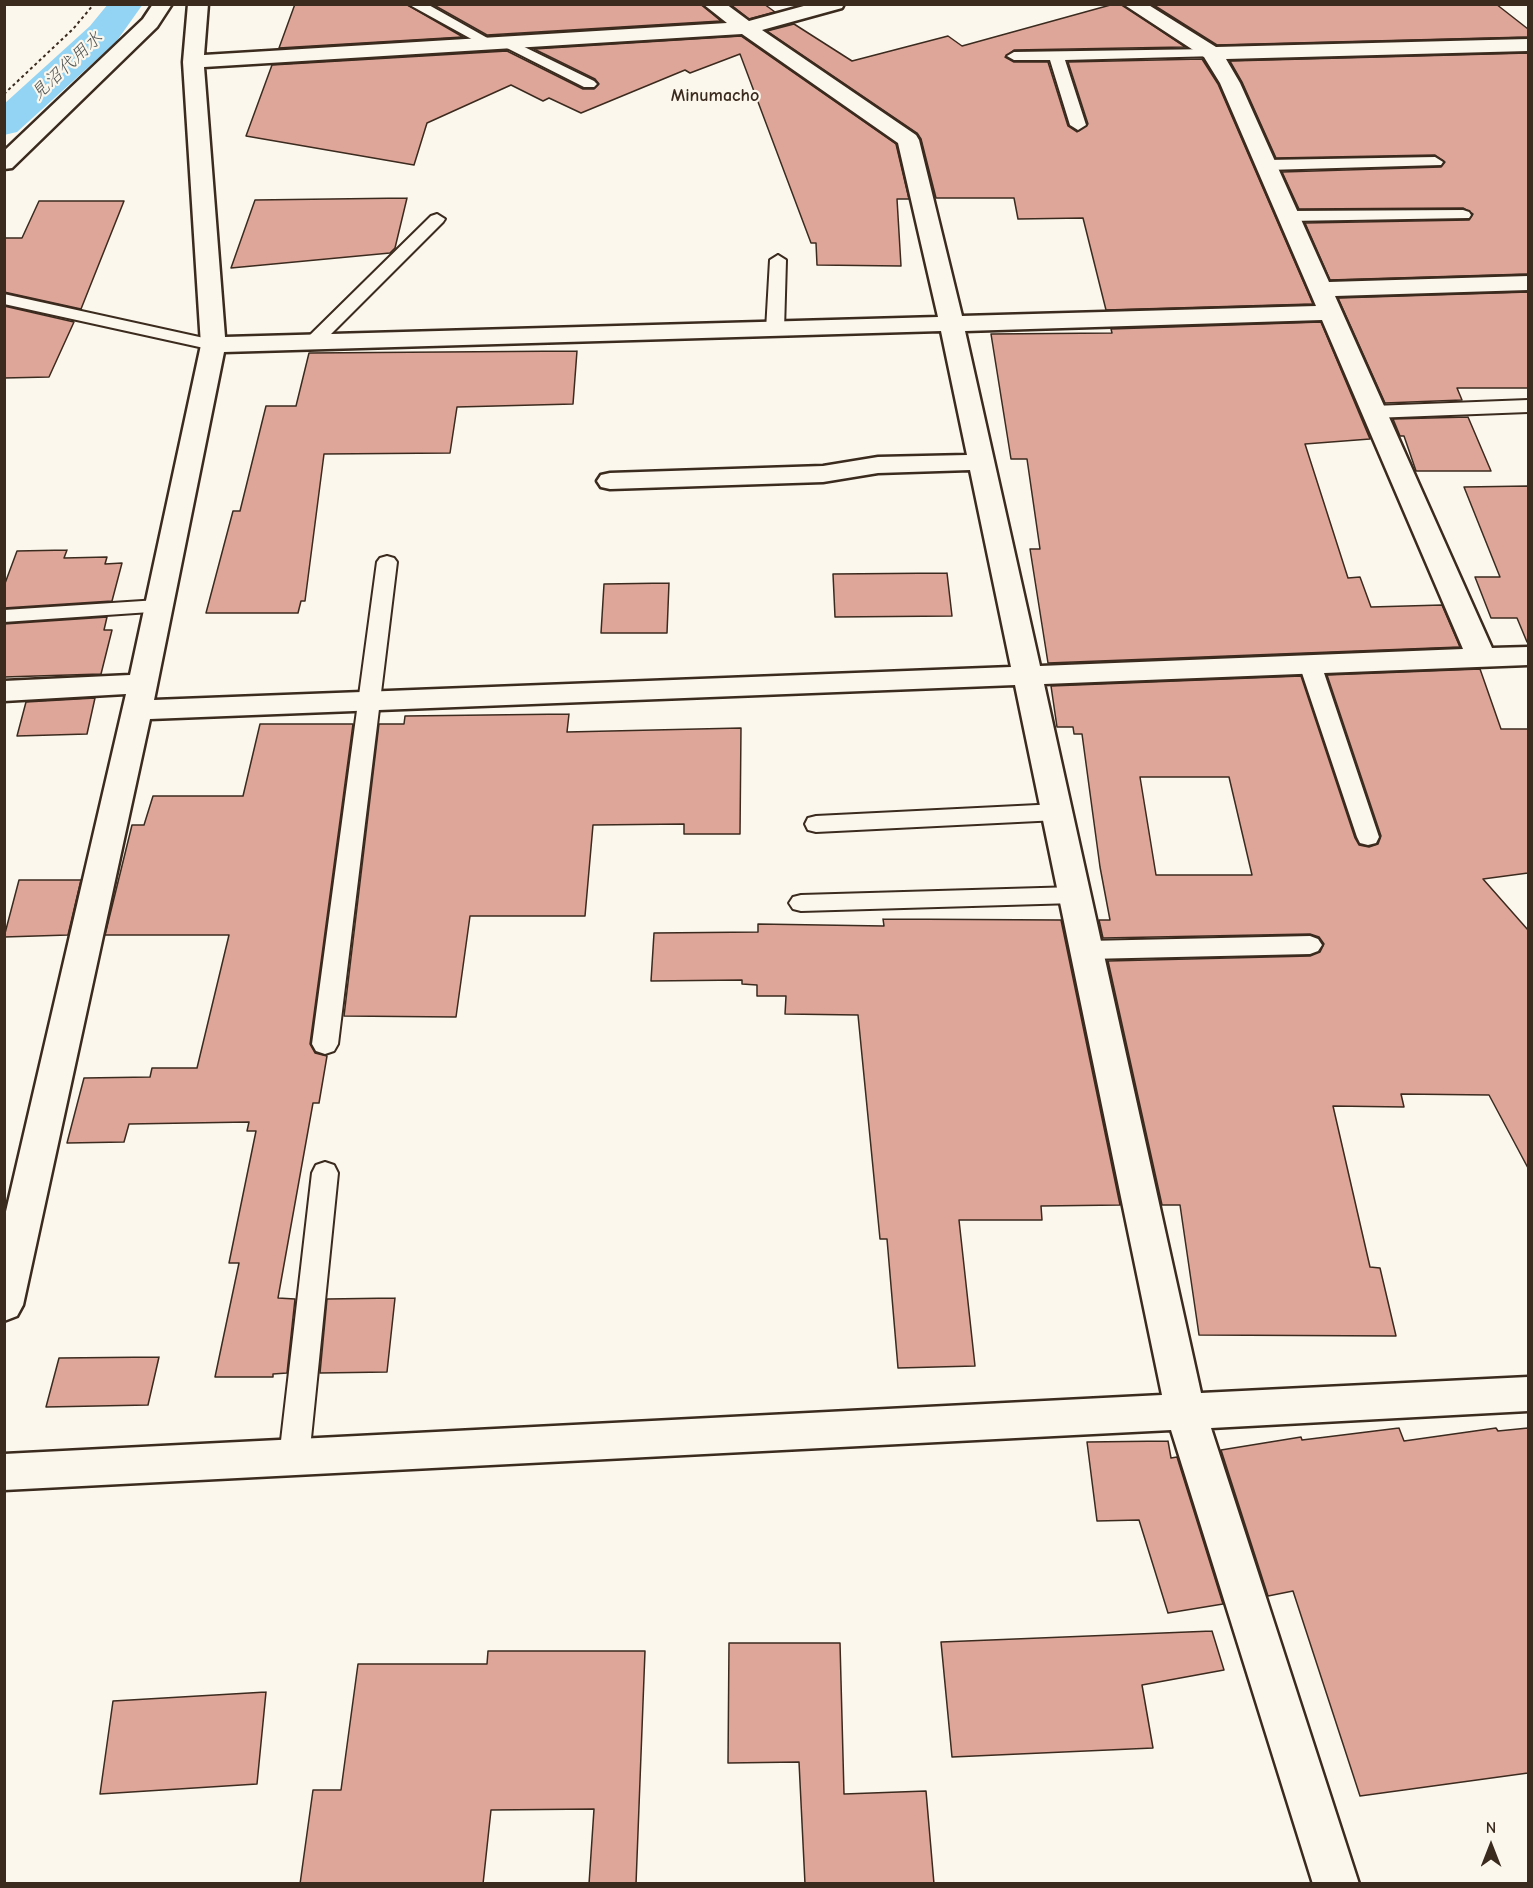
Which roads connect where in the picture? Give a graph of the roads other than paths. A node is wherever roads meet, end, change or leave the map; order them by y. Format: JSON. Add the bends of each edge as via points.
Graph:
{"nodes":[{"id":1,"x":163,"y":4,"type":"edge"},
{"id":2,"x":198,"y":4,"type":"edge"},
{"id":3,"x":415,"y":4,"type":"edge"},
{"id":4,"x":712,"y":4,"type":"edge"},
{"id":5,"x":835,"y":4,"type":"edge"},
{"id":6,"x":1132,"y":4,"type":"edge"},
{"id":7,"x":745,"y":28,"type":"junction"},
{"id":8,"x":500,"y":43,"type":"junction"},
{"id":9,"x":1528,"y":45,"type":"edge"},
{"id":10,"x":1212,"y":52,"type":"junction"},
{"id":11,"x":1014,"y":56,"type":"dead end"},
{"id":12,"x":1056,"y":56,"type":"junction"},
{"id":13,"x":193,"y":62,"type":"junction"},
{"id":14,"x":589,"y":84,"type":"dead end"},
{"id":15,"x":1078,"y":125,"type":"dead end"},
{"id":16,"x":1435,"y":162,"type":"dead end"},
{"id":17,"x":4,"y":163,"type":"edge"},
{"id":18,"x":1267,"y":165,"type":"junction"},
{"id":19,"x":1463,"y":215,"type":"dead end"},
{"id":20,"x":1288,"y":216,"type":"junction"},
{"id":21,"x":437,"y":219,"type":"dead end"},
{"id":22,"x":778,"y":261,"type":"dead end"},
{"id":23,"x":1528,"y":283,"type":"edge"},
{"id":24,"x":1319,"y":289,"type":"junction"},
{"id":25,"x":4,"y":299,"type":"edge"},
{"id":26,"x":1329,"y":313,"type":"junction"},
{"id":27,"x":952,"y":325,"type":"junction"},
{"id":28,"x":775,"y":330,"type":"junction"},
{"id":29,"x":312,"y":343,"type":"junction"},
{"id":30,"x":213,"y":345,"type":"junction"},
{"id":31,"x":1528,"y":406,"type":"edge"},
{"id":32,"x":1373,"y":412,"type":"junction"},
{"id":33,"x":982,"y":462,"type":"junction"},
{"id":34,"x":610,"y":481,"type":"dead end"},
{"id":35,"x":387,"y":562,"type":"dead end"},
{"id":36,"x":158,"y":606,"type":"junction"},
{"id":37,"x":4,"y":616,"type":"edge"},
{"id":38,"x":1528,"y":656,"type":"edge"},
{"id":39,"x":1481,"y":657,"type":"junction"},
{"id":40,"x":1310,"y":664,"type":"junction"},
{"id":41,"x":1027,"y":675,"type":"junction"},
{"id":42,"x":4,"y":691,"type":"edge"},
{"id":43,"x":140,"y":697,"type":"junction"},
{"id":44,"x":369,"y":701,"type":"junction"},
{"id":45,"x":1058,"y":812,"type":"junction"},
{"id":46,"x":816,"y":824,"type":"dead end"},
{"id":47,"x":1368,"y":837,"type":"dead end"},
{"id":48,"x":1075,"y":895,"type":"junction"},
{"id":49,"x":801,"y":903,"type":"dead end"},
{"id":50,"x":1310,"y":945,"type":"dead end"},
{"id":51,"x":1087,"y":950,"type":"junction"},
{"id":52,"x":325,"y":1044,"type":"dead end"},
{"id":53,"x":325,"y":1173,"type":"dead end"},
{"id":54,"x":4,"y":1305,"type":"edge"},
{"id":55,"x":1528,"y":1394,"type":"edge"},
{"id":56,"x":1186,"y":1413,"type":"junction"},
{"id":57,"x":294,"y":1458,"type":"junction"},
{"id":58,"x":4,"y":1472,"type":"edge"},
{"id":59,"x":1336,"y":1884,"type":"edge"}],
"edges":[{"from":1,"to":17,"type":"street","via":[[150,23]]},
{"from":2,"to":13,"type":"street"},
{"from":3,"to":8,"type":"lane"},
{"from":4,"to":7,"type":"street"},
{"from":5,"to":7,"type":"street"},
{"from":6,"to":10,"type":"street"},
{"from":7,"to":8,"type":"street"},
{"from":7,"to":27,"type":"street","via":[[908,140]]},
{"from":8,"to":13,"type":"street"},
{"from":8,"to":14,"type":"lane"},
{"from":9,"to":10,"type":"street"},
{"from":10,"to":12,"type":"lane"},
{"from":10,"to":18,"type":"street"},
{"from":11,"to":12,"type":"lane"},
{"from":12,"to":15,"type":"lane"},
{"from":13,"to":30,"type":"street"},
{"from":16,"to":18,"type":"lane"},
{"from":18,"to":20,"type":"street"},
{"from":19,"to":20,"type":"lane"},
{"from":20,"to":24,"type":"street"},
{"from":21,"to":29,"type":"lane"},
{"from":22,"to":28,"type":"lane"},
{"from":23,"to":24,"type":"street"},
{"from":24,"to":26,"type":"street"},
{"from":25,"to":30,"type":"lane"},
{"from":26,"to":27,"type":"street"},
{"from":26,"to":32,"type":"street"},
{"from":27,"to":28,"type":"street"},
{"from":27,"to":33,"type":"street"},
{"from":28,"to":29,"type":"street"},
{"from":29,"to":30,"type":"street"},
{"from":30,"to":36,"type":"street"},
{"from":31,"to":32,"type":"lane"},
{"from":32,"to":39,"type":"street"},
{"from":33,"to":34,"type":"street","via":[[878,465],[823,474]]},
{"from":33,"to":41,"type":"street"},
{"from":35,"to":44,"type":"lane"},
{"from":36,"to":37,"type":"lane"},
{"from":36,"to":43,"type":"street"},
{"from":38,"to":39,"type":"street"},
{"from":39,"to":40,"type":"street"},
{"from":40,"to":41,"type":"street"},
{"from":40,"to":47,"type":"lane"},
{"from":41,"to":44,"type":"street"},
{"from":41,"to":45,"type":"street"},
{"from":42,"to":43,"type":"street"},
{"from":43,"to":44,"type":"street"},
{"from":43,"to":54,"type":"street"},
{"from":44,"to":52,"type":"lane"},
{"from":45,"to":46,"type":"lane"},
{"from":45,"to":48,"type":"street"},
{"from":48,"to":49,"type":"lane"},
{"from":48,"to":51,"type":"street"},
{"from":50,"to":51,"type":"lane"},
{"from":51,"to":56,"type":"street"},
{"from":53,"to":57,"type":"lane"},
{"from":55,"to":56,"type":"street"},
{"from":56,"to":57,"type":"street"},
{"from":56,"to":59,"type":"street"},
{"from":57,"to":58,"type":"street"}]}
